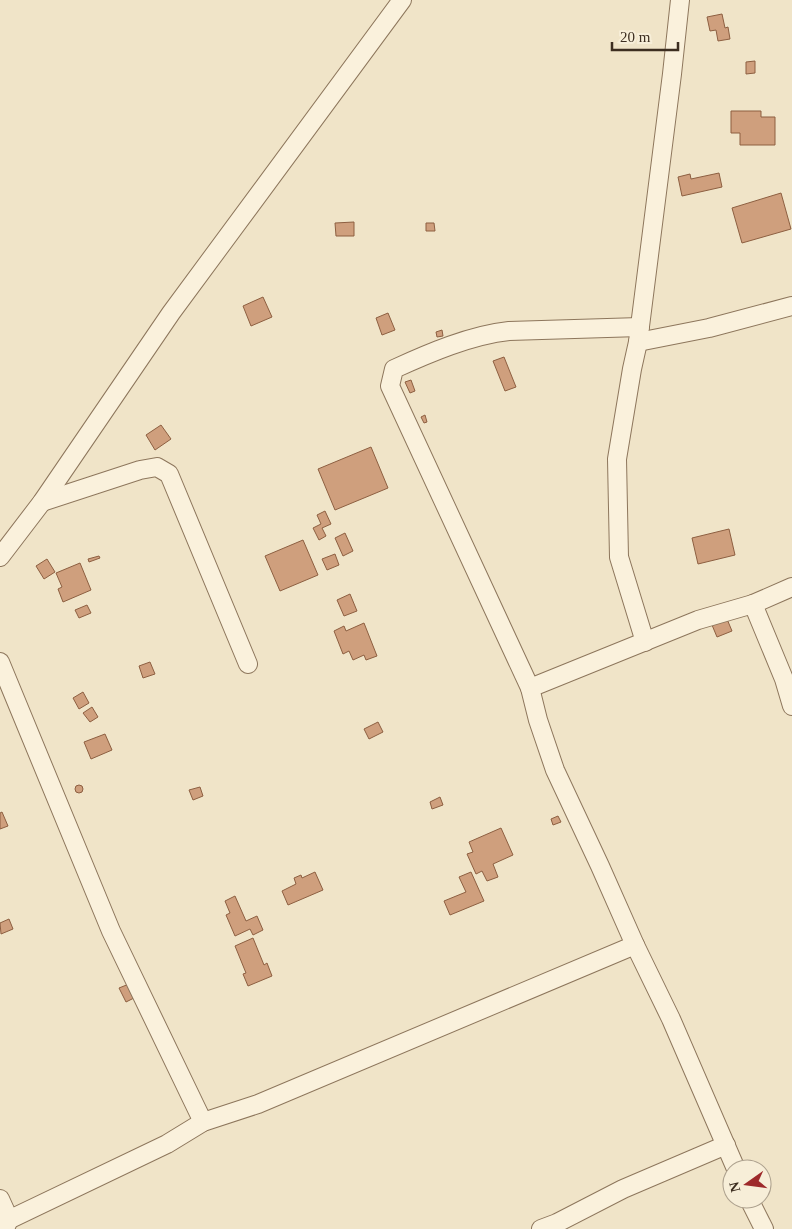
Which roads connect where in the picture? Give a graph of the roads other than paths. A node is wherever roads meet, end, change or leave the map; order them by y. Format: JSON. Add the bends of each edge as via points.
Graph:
{"nodes":[{"id":1,"x":402,"y":0,"type":"edge"},
{"id":2,"x":680,"y":0,"type":"edge"},
{"id":3,"x":792,"y":306,"type":"edge"},
{"id":4,"x":639,"y":334,"type":"junction"},
{"id":5,"x":42,"y":502,"type":"junction"},
{"id":6,"x":0,"y":558,"type":"edge"},
{"id":7,"x":792,"y":587,"type":"edge"},
{"id":8,"x":753,"y":604,"type":"junction"},
{"id":9,"x":645,"y":642,"type":"junction"},
{"id":10,"x":0,"y":662,"type":"edge"},
{"id":11,"x":248,"y":664,"type":"dead end"},
{"id":12,"x":530,"y":688,"type":"junction"},
{"id":13,"x":792,"y":706,"type":"edge"},
{"id":14,"x":634,"y":945,"type":"junction"},
{"id":15,"x":202,"y":1122,"type":"junction"},
{"id":16,"x":726,"y":1145,"type":"junction"},
{"id":17,"x":732,"y":1159,"type":"edge"},
{"id":18,"x":0,"y":1199,"type":"edge"},
{"id":19,"x":754,"y":1209,"type":"edge"},
{"id":20,"x":5,"y":1224,"type":"edge"},
{"id":21,"x":541,"y":1229,"type":"edge"},
{"id":22,"x":764,"y":1229,"type":"edge"}],
"edges":[{"from":1,"to":5,"type":"street","via":[[171,314]]},
{"from":2,"to":4,"type":"street"},
{"from":3,"to":4,"type":"street","via":[[709,328]]},
{"from":4,"to":9,"type":"street","via":[[617,459],[619,556]]},
{"from":4,"to":12,"type":"street","via":[[488,333],[394,369],[390,386]]},
{"from":5,"to":6,"type":"street"},
{"from":5,"to":11,"type":"street","via":[[140,470],[157,467],[168,474]]},
{"from":7,"to":8,"type":"street"},
{"from":8,"to":9,"type":"street","via":[[698,620]]},
{"from":8,"to":13,"type":"street"},
{"from":9,"to":12,"type":"street"},
{"from":10,"to":15,"type":"street","via":[[111,931]]},
{"from":12,"to":14,"type":"street","via":[[555,770]]},
{"from":14,"to":15,"type":"street","via":[[258,1104]]},
{"from":14,"to":16,"type":"street","via":[[671,1019]]},
{"from":15,"to":20,"type":"street","via":[[167,1144]]},
{"from":16,"to":17,"type":"street"},
{"from":16,"to":21,"type":"street","via":[[623,1189]]},
{"from":18,"to":20,"type":"street"},
{"from":19,"to":22,"type":"street"}]}
